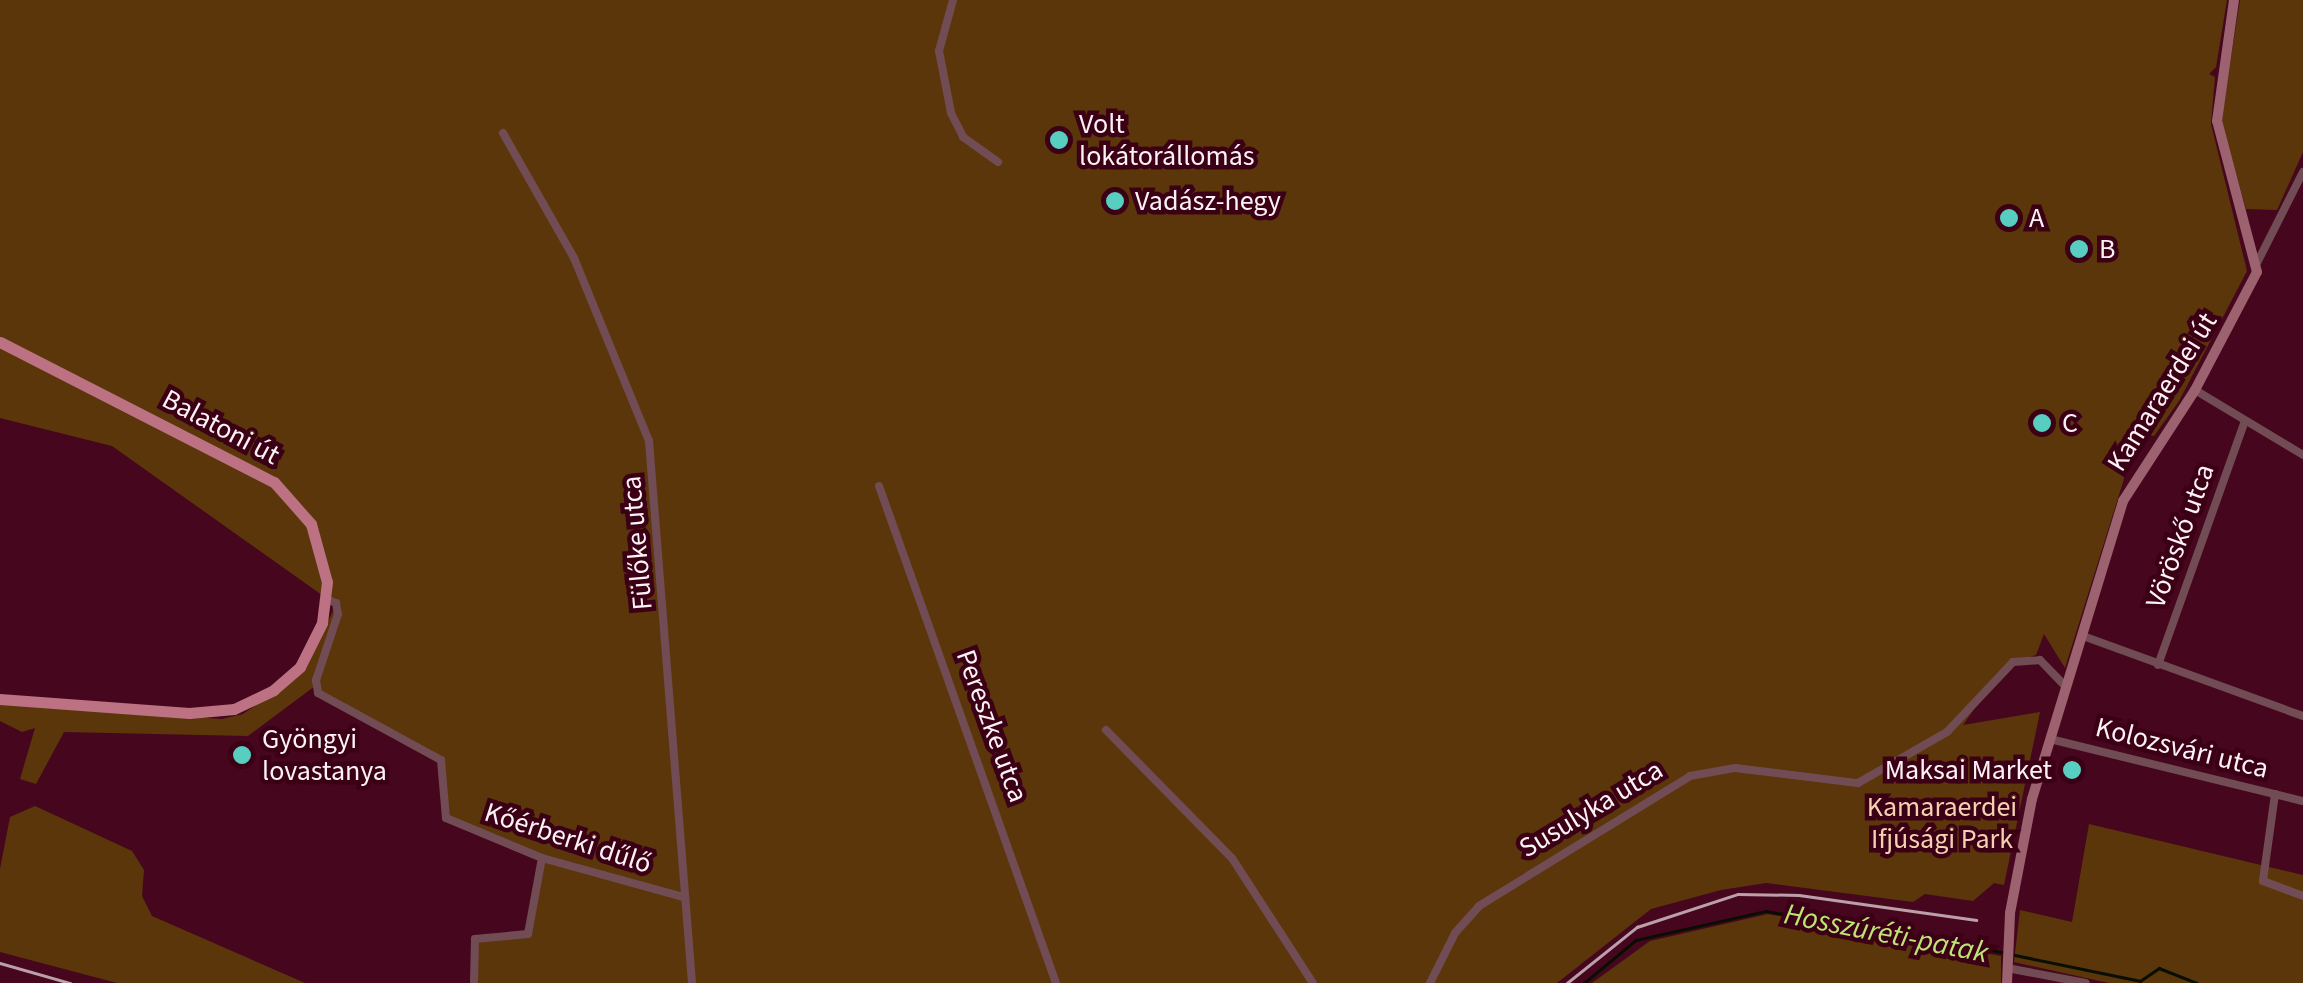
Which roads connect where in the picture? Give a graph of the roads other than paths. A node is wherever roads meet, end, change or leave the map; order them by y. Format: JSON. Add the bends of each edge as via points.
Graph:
{"nodes":[{"id":1,"x":953,"y":0,"type":"edge"},
{"id":2,"x":2234,"y":0,"type":"edge"},
{"id":3,"x":503,"y":132,"type":"dead end"},
{"id":4,"x":998,"y":162,"type":"dead end"},
{"id":5,"x":2303,"y":172,"type":"edge"},
{"id":6,"x":2299,"y":191,"type":"edge"},
{"id":7,"x":2257,"y":263,"type":"junction"},
{"id":8,"x":0,"y":342,"type":"edge"},
{"id":9,"x":2195,"y":390,"type":"junction"},
{"id":10,"x":2244,"y":423,"type":"junction"},
{"id":11,"x":2303,"y":455,"type":"edge"},
{"id":12,"x":880,"y":486,"type":"dead end"},
{"id":13,"x":326,"y":599,"type":"junction"},
{"id":14,"x":2082,"y":636,"type":"junction"},
{"id":15,"x":2158,"y":665,"type":"junction"},
{"id":16,"x":2066,"y":688,"type":"junction"},
{"id":17,"x":0,"y":699,"type":"edge"},
{"id":18,"x":2303,"y":716,"type":"edge"},
{"id":19,"x":1106,"y":730,"type":"dead end"},
{"id":20,"x":2050,"y":739,"type":"junction"},
{"id":21,"x":2275,"y":794,"type":"junction"},
{"id":22,"x":2303,"y":800,"type":"edge"},
{"id":23,"x":542,"y":858,"type":"junction"},
{"id":24,"x":2303,"y":896,"type":"edge"},
{"id":25,"x":684,"y":897,"type":"junction"},
{"id":26,"x":2007,"y":958,"type":"junction"},
{"id":27,"x":474,"y":983,"type":"edge"},
{"id":28,"x":692,"y":983,"type":"edge"},
{"id":29,"x":1056,"y":983,"type":"edge"},
{"id":30,"x":1313,"y":983,"type":"edge"},
{"id":31,"x":1430,"y":983,"type":"edge"},
{"id":32,"x":2007,"y":983,"type":"edge"},
{"id":33,"x":2086,"y":983,"type":"edge"}],
"edges":[{"from":1,"to":4,"type":"street","via":[[939,50],[952,112],[962,137]]},
{"from":2,"to":7,"type":"street","via":[[2217,121]]},
{"from":3,"to":25,"type":"street","name":"Fülőke utca","via":[[574,258],[649,441]]},
{"from":5,"to":6,"type":"street"},
{"from":6,"to":7,"type":"street"},
{"from":7,"to":9,"type":"street","name":"Kamaraerdei út","via":[[2251,287]]},
{"from":8,"to":13,"type":"main road","name":"Balatoni út","via":[[274,482],[318,538]]},
{"from":9,"to":10,"type":"street"},
{"from":9,"to":14,"type":"street","name":"Kamaraerdei út","via":[[2130,482]]},
{"from":10,"to":11,"type":"street"},
{"from":10,"to":15,"type":"street","name":"Vöröskő utca"},
{"from":12,"to":29,"type":"street","name":"Pereszke utca"},
{"from":13,"to":17,"type":"main road","name":"Balatoni út","via":[[300,667],[274,690],[234,709],[189,713]]},
{"from":13,"to":23,"type":"street","name":"Kőérberki dűlő","via":[[336,602],[338,614],[316,680],[318,693],[441,760],[444,812],[452,824]]},
{"from":14,"to":15,"type":"street"},
{"from":14,"to":16,"type":"street","name":"Kamaraerdei út"},
{"from":15,"to":18,"type":"street"},
{"from":16,"to":20,"type":"street","name":"Kamaraerdei út"},
{"from":16,"to":31,"type":"street","name":"Susulyka utca","via":[[2040,660],[2013,662],[1961,720],[1858,783],[1735,768],[1690,776],[1479,906],[1455,933]]},
{"from":19,"to":30,"type":"street","via":[[1232,858]]},
{"from":20,"to":21,"type":"street","name":"Kolozsvári utca"},
{"from":20,"to":26,"type":"street","name":"Kamaraerdei út","via":[[2024,839]]},
{"from":21,"to":22,"type":"street","name":"Kolozsvári utca"},
{"from":21,"to":24,"type":"street","via":[[2263,881]]},
{"from":23,"to":25,"type":"street","name":"Kőérberki dűlő"},
{"from":23,"to":27,"type":"street","via":[[528,934],[475,939]]},
{"from":25,"to":28,"type":"street","name":"Fülőke utca"},
{"from":26,"to":32,"type":"street","name":"Kamaraerdei út"},
{"from":26,"to":33,"type":"street"}]}
